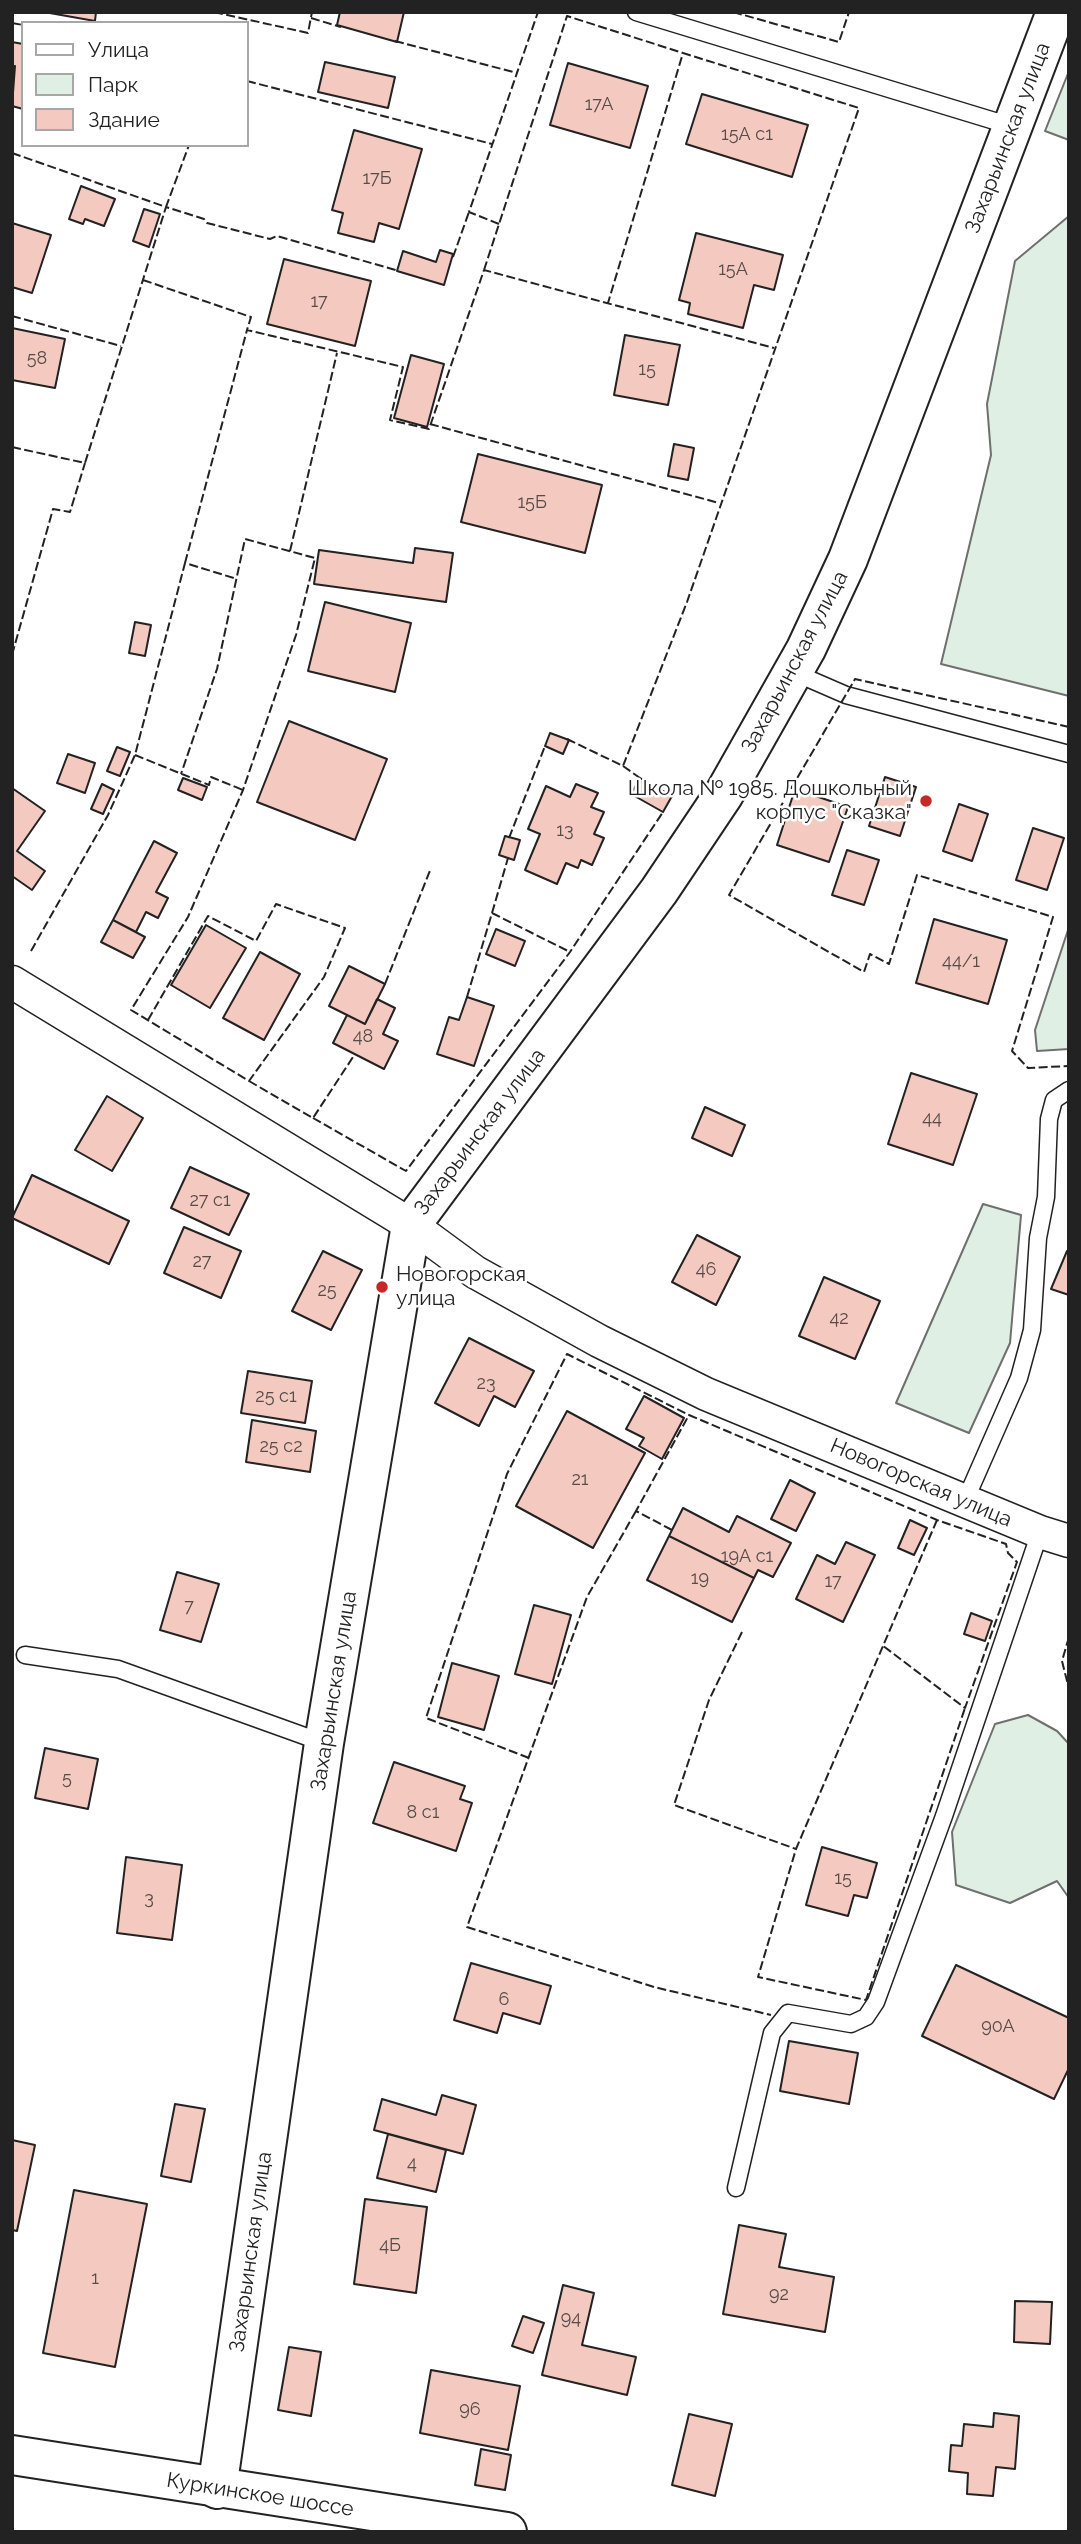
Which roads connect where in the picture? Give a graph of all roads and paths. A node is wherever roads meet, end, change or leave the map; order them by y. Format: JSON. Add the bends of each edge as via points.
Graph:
{"nodes":[{"id":1,"x":636,"y":12,"type":"edge"},
{"id":2,"x":1056,"y":12,"type":"edge"},
{"id":3,"x":1012,"y":126,"type":"junction"},
{"id":4,"x":793,"y":673,"type":"junction"},
{"id":5,"x":1069,"y":754,"type":"edge"},
{"id":6,"x":12,"y":982,"type":"edge"},
{"id":7,"x":1069,"y":1090,"type":"edge"},
{"id":8,"x":411,"y":1225,"type":"junction"},
{"id":9,"x":965,"y":1501,"type":"junction"},
{"id":10,"x":1054,"y":1536,"type":"edge"},
{"id":11,"x":25,"y":1655,"type":"dead end"},
{"id":12,"x":324,"y":1743,"type":"junction"},
{"id":13,"x":736,"y":2188,"type":"dead end"},
{"id":14,"x":12,"y":2455,"type":"edge"},
{"id":15,"x":217,"y":2489,"type":"junction"},
{"id":16,"x":507,"y":2532,"type":"edge"}],
"edges":[{"from":1,"to":3,"type":"lane"},
{"from":2,"to":3,"type":"street","name":"Захарьинская улица"},
{"from":3,"to":4,"type":"street","name":"Захарьинская улица","via":[[849,559]]},
{"from":4,"to":5,"type":"lane","via":[[846,695]]},
{"from":4,"to":8,"type":"street","name":"Захарьинская улица","via":[[724,794],[659,891]]},
{"from":6,"to":8,"type":"street","name":"Новогорская улица"},
{"from":7,"to":9,"type":"lane","via":[[1054,1100],[1049,1119],[1032,1330],[1019,1378]]},
{"from":8,"to":9,"type":"street","name":"Новогорская улица","via":[[475,1272],[611,1347],[706,1394]]},
{"from":8,"to":12,"type":"street","name":"Захарьинская улица"},
{"from":9,"to":10,"type":"street","name":"Новогорская улица"},
{"from":10,"to":13,"type":"lane","via":[[876,2002],[866,2017],[851,2024],[788,2013],[772,2033]]},
{"from":11,"to":12,"type":"lane","via":[[118,1669]]},
{"from":12,"to":15,"type":"street","name":"Захарьинская улица"},
{"from":14,"to":15,"type":"street","name":"Куркинское шоссе"},
{"from":15,"to":16,"type":"street","name":"Куркинское шоссе"}]}
